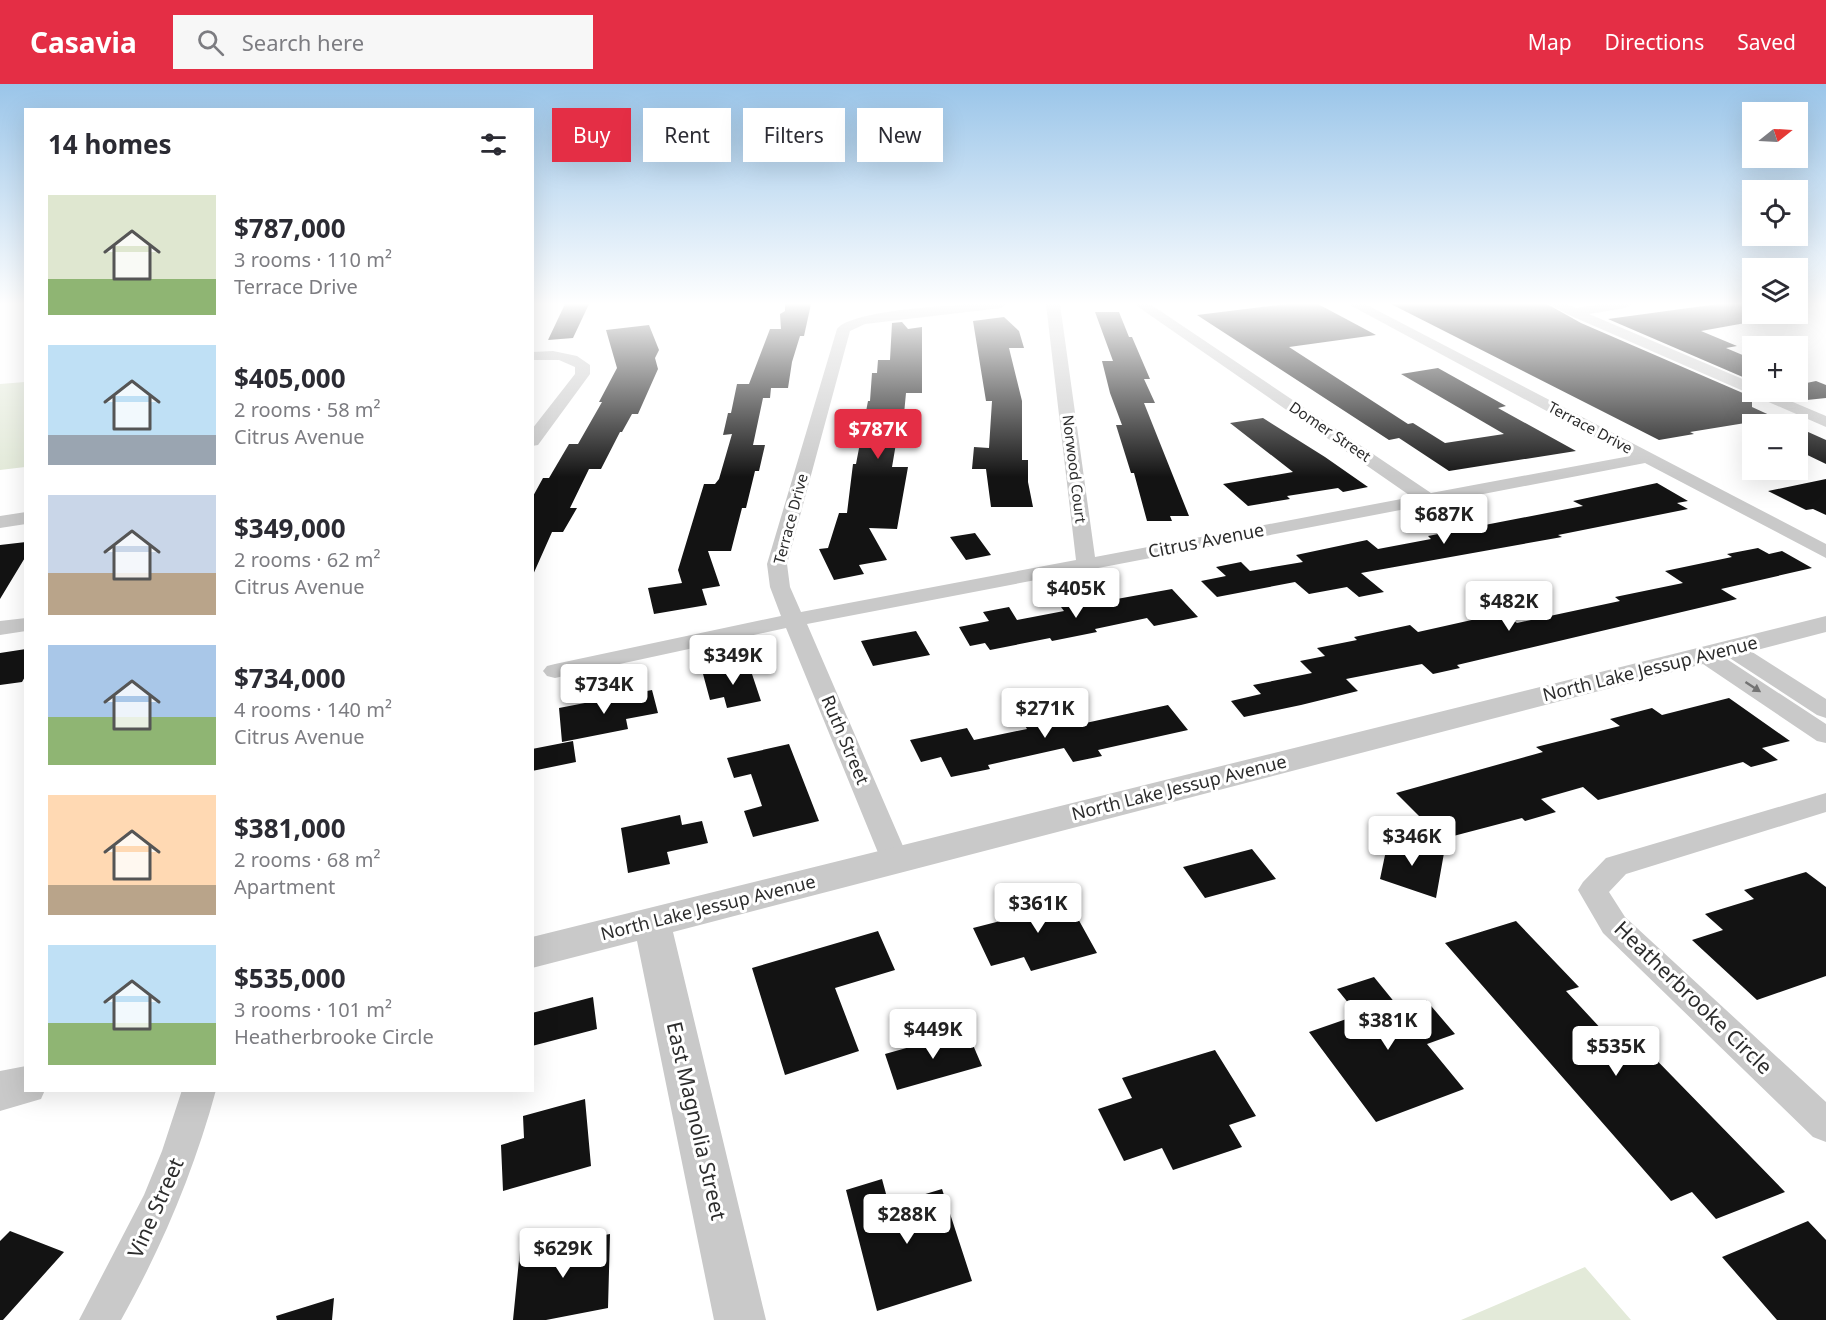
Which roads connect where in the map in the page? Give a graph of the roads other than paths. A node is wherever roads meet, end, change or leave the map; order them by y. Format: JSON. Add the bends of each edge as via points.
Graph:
{"nodes":[{"id":1,"x":578,"y":362,"type":"edge"},
{"id":2,"x":835,"y":362,"type":"edge"},
{"id":3,"x":1060,"y":362,"type":"edge"},
{"id":4,"x":1226,"y":362,"type":"edge"},
{"id":5,"x":1464,"y":362,"type":"edge"},
{"id":6,"x":1687,"y":362,"type":"edge"},
{"id":7,"x":1742,"y":386,"type":"edge"},
{"id":8,"x":1780,"y":402,"type":"edge"},
{"id":9,"x":1826,"y":422,"type":"edge"},
{"id":10,"x":534,"y":438,"type":"edge"},
{"id":11,"x":1646,"y":458,"type":"junction"},
{"id":12,"x":1429,"y":500,"type":"junction"},
{"id":13,"x":24,"y":518,"type":"edge"},
{"id":14,"x":0,"y":522,"type":"edge"},
{"id":15,"x":1826,"y":552,"type":"edge"},
{"id":16,"x":1086,"y":563,"type":"junction"},
{"id":17,"x":794,"y":620,"type":"junction"},
{"id":18,"x":24,"y":624,"type":"edge"},
{"id":19,"x":1826,"y":624,"type":"edge"},
{"id":20,"x":0,"y":628,"type":"edge"},
{"id":21,"x":1717,"y":652,"type":"junction"},
{"id":22,"x":555,"y":671,"type":"dead end"},
{"id":23,"x":1826,"y":711,"type":"edge"},
{"id":24,"x":1802,"y":719,"type":"junction"},
{"id":25,"x":1826,"y":735,"type":"edge"},
{"id":26,"x":1826,"y":802,"type":"edge"},
{"id":27,"x":895,"y":860,"type":"junction"},
{"id":28,"x":651,"y":922,"type":"junction"},
{"id":29,"x":534,"y":952,"type":"edge"},
{"id":30,"x":24,"y":1085,"type":"edge"},
{"id":31,"x":0,"y":1091,"type":"edge"},
{"id":32,"x":199,"y":1092,"type":"edge"},
{"id":33,"x":1826,"y":1125,"type":"edge"},
{"id":34,"x":99,"y":1320,"type":"edge"},
{"id":35,"x":740,"y":1320,"type":"edge"}],
"edges":[{"from":1,"to":10,"type":"street","via":[[583,365],[582,374]]},
{"from":2,"to":17,"type":"street","name":"Terrace Drive","via":[[777,564],[780,587]]},
{"from":3,"to":16,"type":"street","name":"Norwood Court"},
{"from":4,"to":12,"type":"street","name":"Domer Street"},
{"from":5,"to":11,"type":"street","name":"Terrace Drive"},
{"from":6,"to":7,"type":"street"},
{"from":8,"to":9,"type":"street"},
{"from":11,"to":12,"type":"street","name":"Citrus Avenue"},
{"from":11,"to":15,"type":"street","name":"Terrace Drive"},
{"from":12,"to":16,"type":"street","name":"Citrus Avenue"},
{"from":13,"to":14,"type":"street"},
{"from":16,"to":17,"type":"street","name":"Citrus Avenue"},
{"from":17,"to":22,"type":"street","name":"Citrus Avenue"},
{"from":17,"to":27,"type":"street","name":"Ruth Street"},
{"from":18,"to":20,"type":"street"},
{"from":19,"to":21,"type":"street","name":"North Lake Jessup Avenue"},
{"from":21,"to":23,"type":"street"},
{"from":21,"to":24,"type":"street","one_way":true},
{"from":21,"to":27,"type":"street","name":"North Lake Jessup Avenue"},
{"from":23,"to":24,"type":"street"},
{"from":24,"to":25,"type":"street"},
{"from":26,"to":33,"type":"street","name":"Heatherbrooke Circle","via":[[1616,866],[1593,890],[1614,925]]},
{"from":27,"to":28,"type":"street","name":"North Lake Jessup Avenue"},
{"from":28,"to":29,"type":"street","name":"North Lake Jessup Avenue"},
{"from":28,"to":35,"type":"street","name":"East Magnolia Street"},
{"from":30,"to":31,"type":"street"},
{"from":32,"to":34,"type":"street","name":"Vine Street","via":[[166,1191],[138,1252]]}]}
